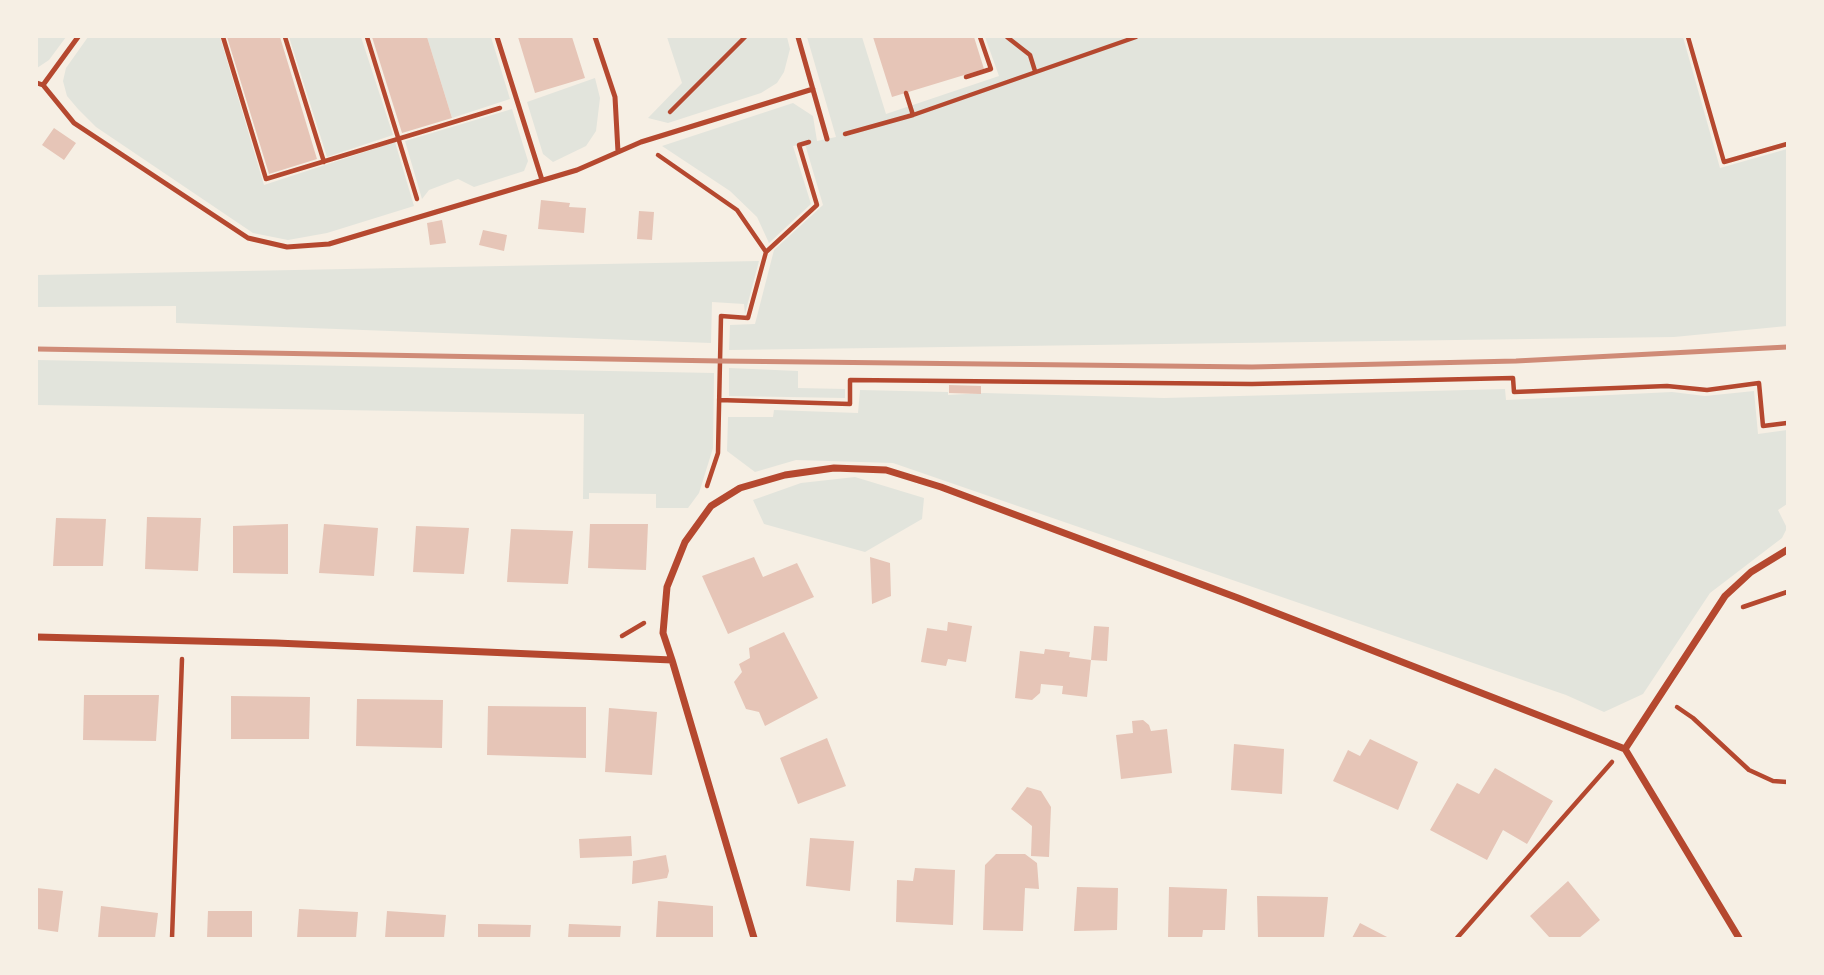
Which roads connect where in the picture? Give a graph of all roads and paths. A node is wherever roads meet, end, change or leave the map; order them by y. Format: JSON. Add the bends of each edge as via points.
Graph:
{"nodes":[{"id":1,"x":78,"y":37,"type":"edge"},
{"id":2,"x":223,"y":37,"type":"edge"},
{"id":3,"x":285,"y":37,"type":"edge"},
{"id":4,"x":367,"y":37,"type":"edge"},
{"id":5,"x":497,"y":37,"type":"edge"},
{"id":6,"x":595,"y":37,"type":"edge"},
{"id":7,"x":745,"y":37,"type":"edge"},
{"id":8,"x":798,"y":37,"type":"edge"},
{"id":9,"x":981,"y":37,"type":"edge"},
{"id":10,"x":1007,"y":37,"type":"edge"},
{"id":11,"x":1136,"y":37,"type":"edge"},
{"id":12,"x":1688,"y":37,"type":"edge"},
{"id":13,"x":1035,"y":71,"type":"junction"},
{"id":14,"x":966,"y":77,"type":"dead end"},
{"id":15,"x":40,"y":84,"type":"edge"},
{"id":16,"x":813,"y":89,"type":"junction"},
{"id":17,"x":906,"y":93,"type":"dead end"},
{"id":18,"x":518,"y":102,"type":"junction"},
{"id":19,"x":669,"y":113,"type":"dead end"},
{"id":20,"x":913,"y":115,"type":"junction"},
{"id":21,"x":884,"y":123,"type":"dead end"},
{"id":22,"x":400,"y":139,"type":"junction"},
{"id":23,"x":827,"y":139,"type":"dead end"},
{"id":24,"x":640,"y":142,"type":"junction"},
{"id":25,"x":1787,"y":144,"type":"edge"},
{"id":26,"x":799,"y":145,"type":"dead end"},
{"id":27,"x":618,"y":152,"type":"junction"},
{"id":28,"x":324,"y":162,"type":"junction"},
{"id":29,"x":542,"y":180,"type":"junction"},
{"id":30,"x":422,"y":216,"type":"junction"},
{"id":31,"x":766,"y":252,"type":"junction"},
{"id":32,"x":719,"y":400,"type":"junction"},
{"id":33,"x":1787,"y":423,"type":"edge"},
{"id":34,"x":705,"y":492,"type":"dead end"},
{"id":35,"x":1787,"y":550,"type":"edge"},
{"id":36,"x":1787,"y":592,"type":"edge"},
{"id":37,"x":1740,"y":608,"type":"dead end"},
{"id":38,"x":649,"y":615,"type":"dead end"},
{"id":39,"x":618,"y":636,"type":"dead end"},
{"id":40,"x":37,"y":637,"type":"edge"},
{"id":41,"x":182,"y":642,"type":"junction"},
{"id":42,"x":672,"y":660,"type":"junction"},
{"id":43,"x":1684,"y":696,"type":"dead end"},
{"id":44,"x":1677,"y":707,"type":"junction"},
{"id":45,"x":1670,"y":717,"type":"dead end"},
{"id":46,"x":1625,"y":749,"type":"junction"},
{"id":47,"x":1787,"y":782,"type":"edge"},
{"id":48,"x":172,"y":938,"type":"edge"},
{"id":49,"x":754,"y":938,"type":"edge"},
{"id":50,"x":1457,"y":938,"type":"edge"},
{"id":51,"x":1740,"y":938,"type":"edge"}],
"edges":[{"from":1,"to":15,"type":"lane"},
{"from":2,"to":28,"type":"path","via":[[266,179]]},
{"from":3,"to":28,"type":"path"},
{"from":4,"to":22,"type":"path"},
{"from":5,"to":18,"type":"lane"},
{"from":6,"to":27,"type":"lane","via":[[615,97]]},
{"from":7,"to":19,"type":"path"},
{"from":8,"to":16,"type":"lane"},
{"from":9,"to":14,"type":"path","via":[[991,69]]},
{"from":10,"to":13,"type":"path","via":[[1030,55]]},
{"from":11,"to":13,"type":"path"},
{"from":12,"to":25,"type":"path","via":[[1724,162]]},
{"from":13,"to":20,"type":"path"},
{"from":15,"to":30,"type":"lane","via":[[74,123],[247,238],[287,247],[329,244]]},
{"from":16,"to":23,"type":"lane"},
{"from":16,"to":24,"type":"lane"},
{"from":17,"to":20,"type":"path"},
{"from":18,"to":22,"type":"path"},
{"from":18,"to":29,"type":"lane"},
{"from":20,"to":21,"type":"path"},
{"from":22,"to":28,"type":"path"},
{"from":22,"to":30,"type":"path"},
{"from":24,"to":27,"type":"lane"},
{"from":24,"to":31,"type":"path","via":[[737,210]]},
{"from":26,"to":31,"type":"path","via":[[817,205]]},
{"from":27,"to":29,"type":"lane"},
{"from":29,"to":30,"type":"lane"},
{"from":31,"to":32,"type":"path","via":[[748,318],[721,316]]},
{"from":32,"to":33,"type":"path","via":[[850,404],[850,380],[1252,384],[1513,378],[1514,392],[1667,386],[1707,390],[1759,383],[1763,426]]},
{"from":32,"to":34,"type":"path","via":[[718,453]]},
{"from":35,"to":46,"type":"street","via":[[1751,572],[1725,596]]},
{"from":36,"to":37,"type":"path"},
{"from":38,"to":39,"type":"path","via":[[642,626]]},
{"from":40,"to":41,"type":"street"},
{"from":41,"to":42,"type":"street"},
{"from":41,"to":48,"type":"path"},
{"from":42,"to":46,"type":"street","via":[[663,633],[667,587],[685,542],[711,506],[740,488],[785,475],[860,467],[941,487]]},
{"from":42,"to":49,"type":"street"},
{"from":43,"to":44,"type":"path"},
{"from":44,"to":45,"type":"path"},
{"from":44,"to":47,"type":"path","via":[[1749,770]]},
{"from":46,"to":50,"type":"path"},
{"from":46,"to":51,"type":"street"}]}
